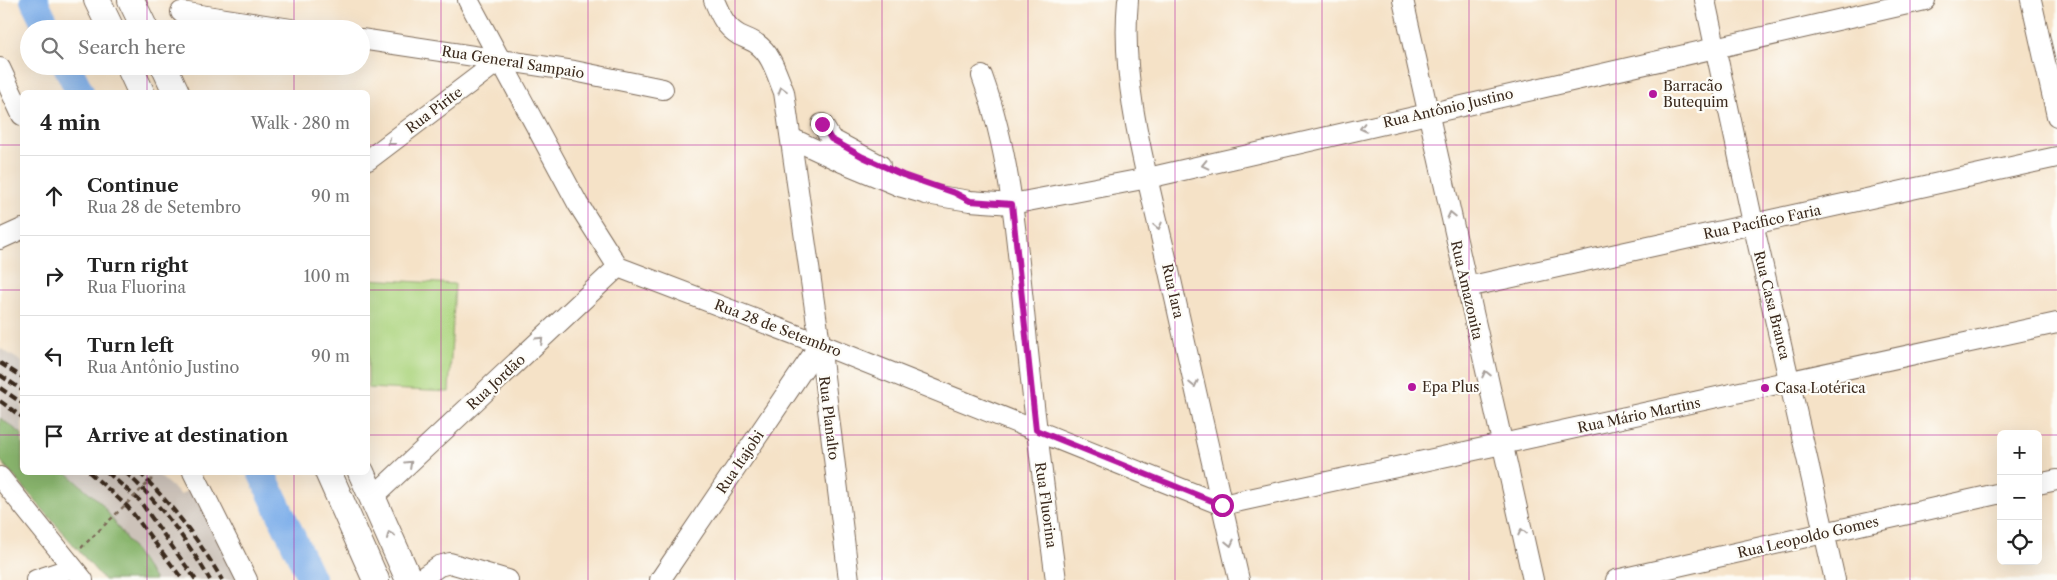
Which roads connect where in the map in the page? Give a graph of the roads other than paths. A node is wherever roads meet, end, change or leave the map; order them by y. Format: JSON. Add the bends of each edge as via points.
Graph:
{"nodes":[{"id":1,"x":97,"y":0,"type":"edge"},
{"id":2,"x":132,"y":0,"type":"edge"},
{"id":3,"x":468,"y":0,"type":"edge"},
{"id":4,"x":714,"y":0,"type":"edge"},
{"id":5,"x":1128,"y":0,"type":"edge"},
{"id":6,"x":1402,"y":0,"type":"edge"},
{"id":7,"x":1704,"y":0,"type":"edge"},
{"id":8,"x":1925,"y":0,"type":"edge"},
{"id":9,"x":2030,"y":0,"type":"edge"},
{"id":10,"x":181,"y":12,"type":"dead end"},
{"id":11,"x":106,"y":20,"type":"edge"},
{"id":12,"x":142,"y":20,"type":"edge"},
{"id":13,"x":233,"y":20,"type":"edge"},
{"id":14,"x":370,"y":40,"type":"edge"},
{"id":15,"x":1714,"y":47,"type":"junction"},
{"id":16,"x":500,"y":60,"type":"junction"},
{"id":17,"x":0,"y":68,"type":"edge"},
{"id":18,"x":133,"y":75,"type":"edge"},
{"id":19,"x":168,"y":75,"type":"edge"},
{"id":20,"x":982,"y":76,"type":"dead end"},
{"id":21,"x":663,"y":89,"type":"dead end"},
{"id":22,"x":140,"y":90,"type":"edge"},
{"id":23,"x":175,"y":90,"type":"edge"},
{"id":24,"x":20,"y":111,"type":"edge"},
{"id":25,"x":1428,"y":113,"type":"junction"},
{"id":26,"x":2057,"y":116,"type":"edge"},
{"id":27,"x":822,"y":124,"type":"dead end"},
{"id":28,"x":791,"y":138,"type":"junction"},
{"id":29,"x":2057,"y":157,"type":"edge"},
{"id":30,"x":370,"y":158,"type":"edge"},
{"id":31,"x":1148,"y":178,"type":"junction"},
{"id":32,"x":970,"y":201,"type":"junction"},
{"id":33,"x":1012,"y":204,"type":"junction"},
{"id":34,"x":1753,"y":224,"type":"junction"},
{"id":35,"x":20,"y":230,"type":"edge"},
{"id":36,"x":0,"y":240,"type":"edge"},
{"id":37,"x":618,"y":267,"type":"junction"},
{"id":38,"x":1466,"y":286,"type":"junction"},
{"id":39,"x":2057,"y":323,"type":"edge"},
{"id":40,"x":820,"y":344,"type":"junction"},
{"id":41,"x":1791,"y":383,"type":"junction"},
{"id":42,"x":1036,"y":430,"type":"junction"},
{"id":43,"x":1502,"y":443,"type":"junction"},
{"id":44,"x":194,"y":475,"type":"edge"},
{"id":45,"x":329,"y":475,"type":"edge"},
{"id":46,"x":362,"y":475,"type":"edge"},
{"id":47,"x":0,"y":477,"type":"edge"},
{"id":48,"x":2057,"y":480,"type":"edge"},
{"id":49,"x":2042,"y":483,"type":"edge"},
{"id":50,"x":1997,"y":494,"type":"edge"},
{"id":51,"x":373,"y":497,"type":"junction"},
{"id":52,"x":1222,"y":505,"type":"junction"},
{"id":53,"x":345,"y":508,"type":"junction"},
{"id":54,"x":1824,"y":534,"type":"junction"},
{"id":55,"x":77,"y":574,"type":"edge"},
{"id":56,"x":36,"y":580,"type":"edge"},
{"id":57,"x":247,"y":580,"type":"edge"},
{"id":58,"x":376,"y":580,"type":"edge"},
{"id":59,"x":409,"y":580,"type":"edge"},
{"id":60,"x":419,"y":580,"type":"edge"},
{"id":61,"x":508,"y":580,"type":"edge"},
{"id":62,"x":660,"y":580,"type":"edge"},
{"id":63,"x":849,"y":580,"type":"edge"},
{"id":64,"x":1056,"y":580,"type":"edge"},
{"id":65,"x":1239,"y":580,"type":"edge"},
{"id":66,"x":1533,"y":580,"type":"edge"},
{"id":67,"x":1616,"y":580,"type":"edge"},
{"id":68,"x":1835,"y":580,"type":"edge"}],
"edges":[{"from":1,"to":11,"type":"main road"},
{"from":2,"to":12,"type":"main road"},
{"from":3,"to":16,"type":"street"},
{"from":28,"to":4,"type":"street","one_way":true,"via":[[784,92],[773,64],[757,44],[727,26]]},
{"from":5,"to":31,"type":"street","name":"Rua Iara","via":[[1129,84]]},
{"from":6,"to":25,"type":"street","name":"Rua Amazonita"},
{"from":7,"to":15,"type":"street","name":"Rua Casa Branca"},
{"from":8,"to":15,"type":"street","name":"Rua Antônio Justino"},
{"from":9,"to":26,"type":"street"},
{"from":10,"to":13,"type":"street"},
{"from":14,"to":16,"type":"street","name":"Rua General Sampaio"},
{"from":15,"to":25,"type":"street","name":"Rua Antônio Justino"},
{"from":15,"to":34,"type":"street","name":"Rua Casa Branca"},
{"from":16,"to":21,"type":"street","name":"Rua General Sampaio"},
{"from":16,"to":30,"type":"street","name":"Rua Pirite","one_way":true},
{"from":16,"to":37,"type":"street","via":[[578,204]]},
{"from":17,"to":24,"type":"street"},
{"from":18,"to":22,"type":"main road"},
{"from":19,"to":23,"type":"main road"},
{"from":20,"to":33,"type":"street","name":"Rua Fluorina","via":[[996,114]]},
{"from":25,"to":31,"type":"street","name":"Rua Antônio Justino","one_way":true},
{"from":38,"to":25,"type":"street","name":"Rua Amazonita","one_way":true},
{"from":27,"to":32,"type":"street","name":"Rua Antônio Justino","via":[[831,139],[863,157]]},
{"from":28,"to":32,"type":"street","name":"Rua Antônio Justino","via":[[902,187]]},
{"from":28,"to":40,"type":"street","name":"Rua Planalto"},
{"from":29,"to":34,"type":"street","name":"Rua Pacífico Faria"},
{"from":31,"to":33,"type":"street","name":"Rua Antônio Justino"},
{"from":31,"to":52,"type":"street","name":"Rua Iara","one_way":true},
{"from":32,"to":33,"type":"street","name":"Rua Antônio Justino"},
{"from":33,"to":42,"type":"street","name":"Rua Fluorina"},
{"from":34,"to":38,"type":"street","name":"Rua Pacífico Faria"},
{"from":34,"to":41,"type":"street","name":"Rua Casa Branca"},
{"from":35,"to":36,"type":"street"},
{"from":37,"to":40,"type":"street","name":"Rua 28 de Setembro"},
{"from":51,"to":37,"type":"street","name":"Rua Jordão","one_way":true},
{"from":43,"to":38,"type":"street","name":"Rua Amazonita","one_way":true},
{"from":39,"to":41,"type":"street","name":"Rua Mário Martins"},
{"from":40,"to":42,"type":"street","name":"Rua 28 de Setembro"},
{"from":40,"to":62,"type":"street","name":"Rua Itajobi"},
{"from":40,"to":63,"type":"street","name":"Rua Planalto"},
{"from":41,"to":43,"type":"street","name":"Rua Mário Martins"},
{"from":41,"to":54,"type":"street","name":"Rua Casa Branca"},
{"from":42,"to":52,"type":"street","name":"Rua 28 de Setembro"},
{"from":42,"to":64,"type":"street","name":"Rua Fluorina"},
{"from":43,"to":52,"type":"street","name":"Rua Mário Martins"},
{"from":66,"to":43,"type":"street","name":"Rua Amazonita","one_way":true},
{"from":44,"to":57,"type":"street"},
{"from":45,"to":53,"type":"main road"},
{"from":46,"to":51,"type":"main road"},
{"from":47,"to":55,"type":"street"},
{"from":48,"to":49,"type":"street"},
{"from":50,"to":54,"type":"street","name":"Rua Leopoldo Gomes"},
{"from":51,"to":53,"type":"main road","via":[[363,508]]},
{"from":59,"to":51,"type":"main road","one_way":true},
{"from":52,"to":65,"type":"street","name":"Rua Iara","one_way":true},
{"from":53,"to":58,"type":"main road"},
{"from":54,"to":67,"type":"street","name":"Rua Leopoldo Gomes"},
{"from":54,"to":68,"type":"street","name":"Rua Casa Branca"},
{"from":55,"to":56,"type":"street"},
{"from":60,"to":61,"type":"street","via":[[439,566],[450,563]]}]}
